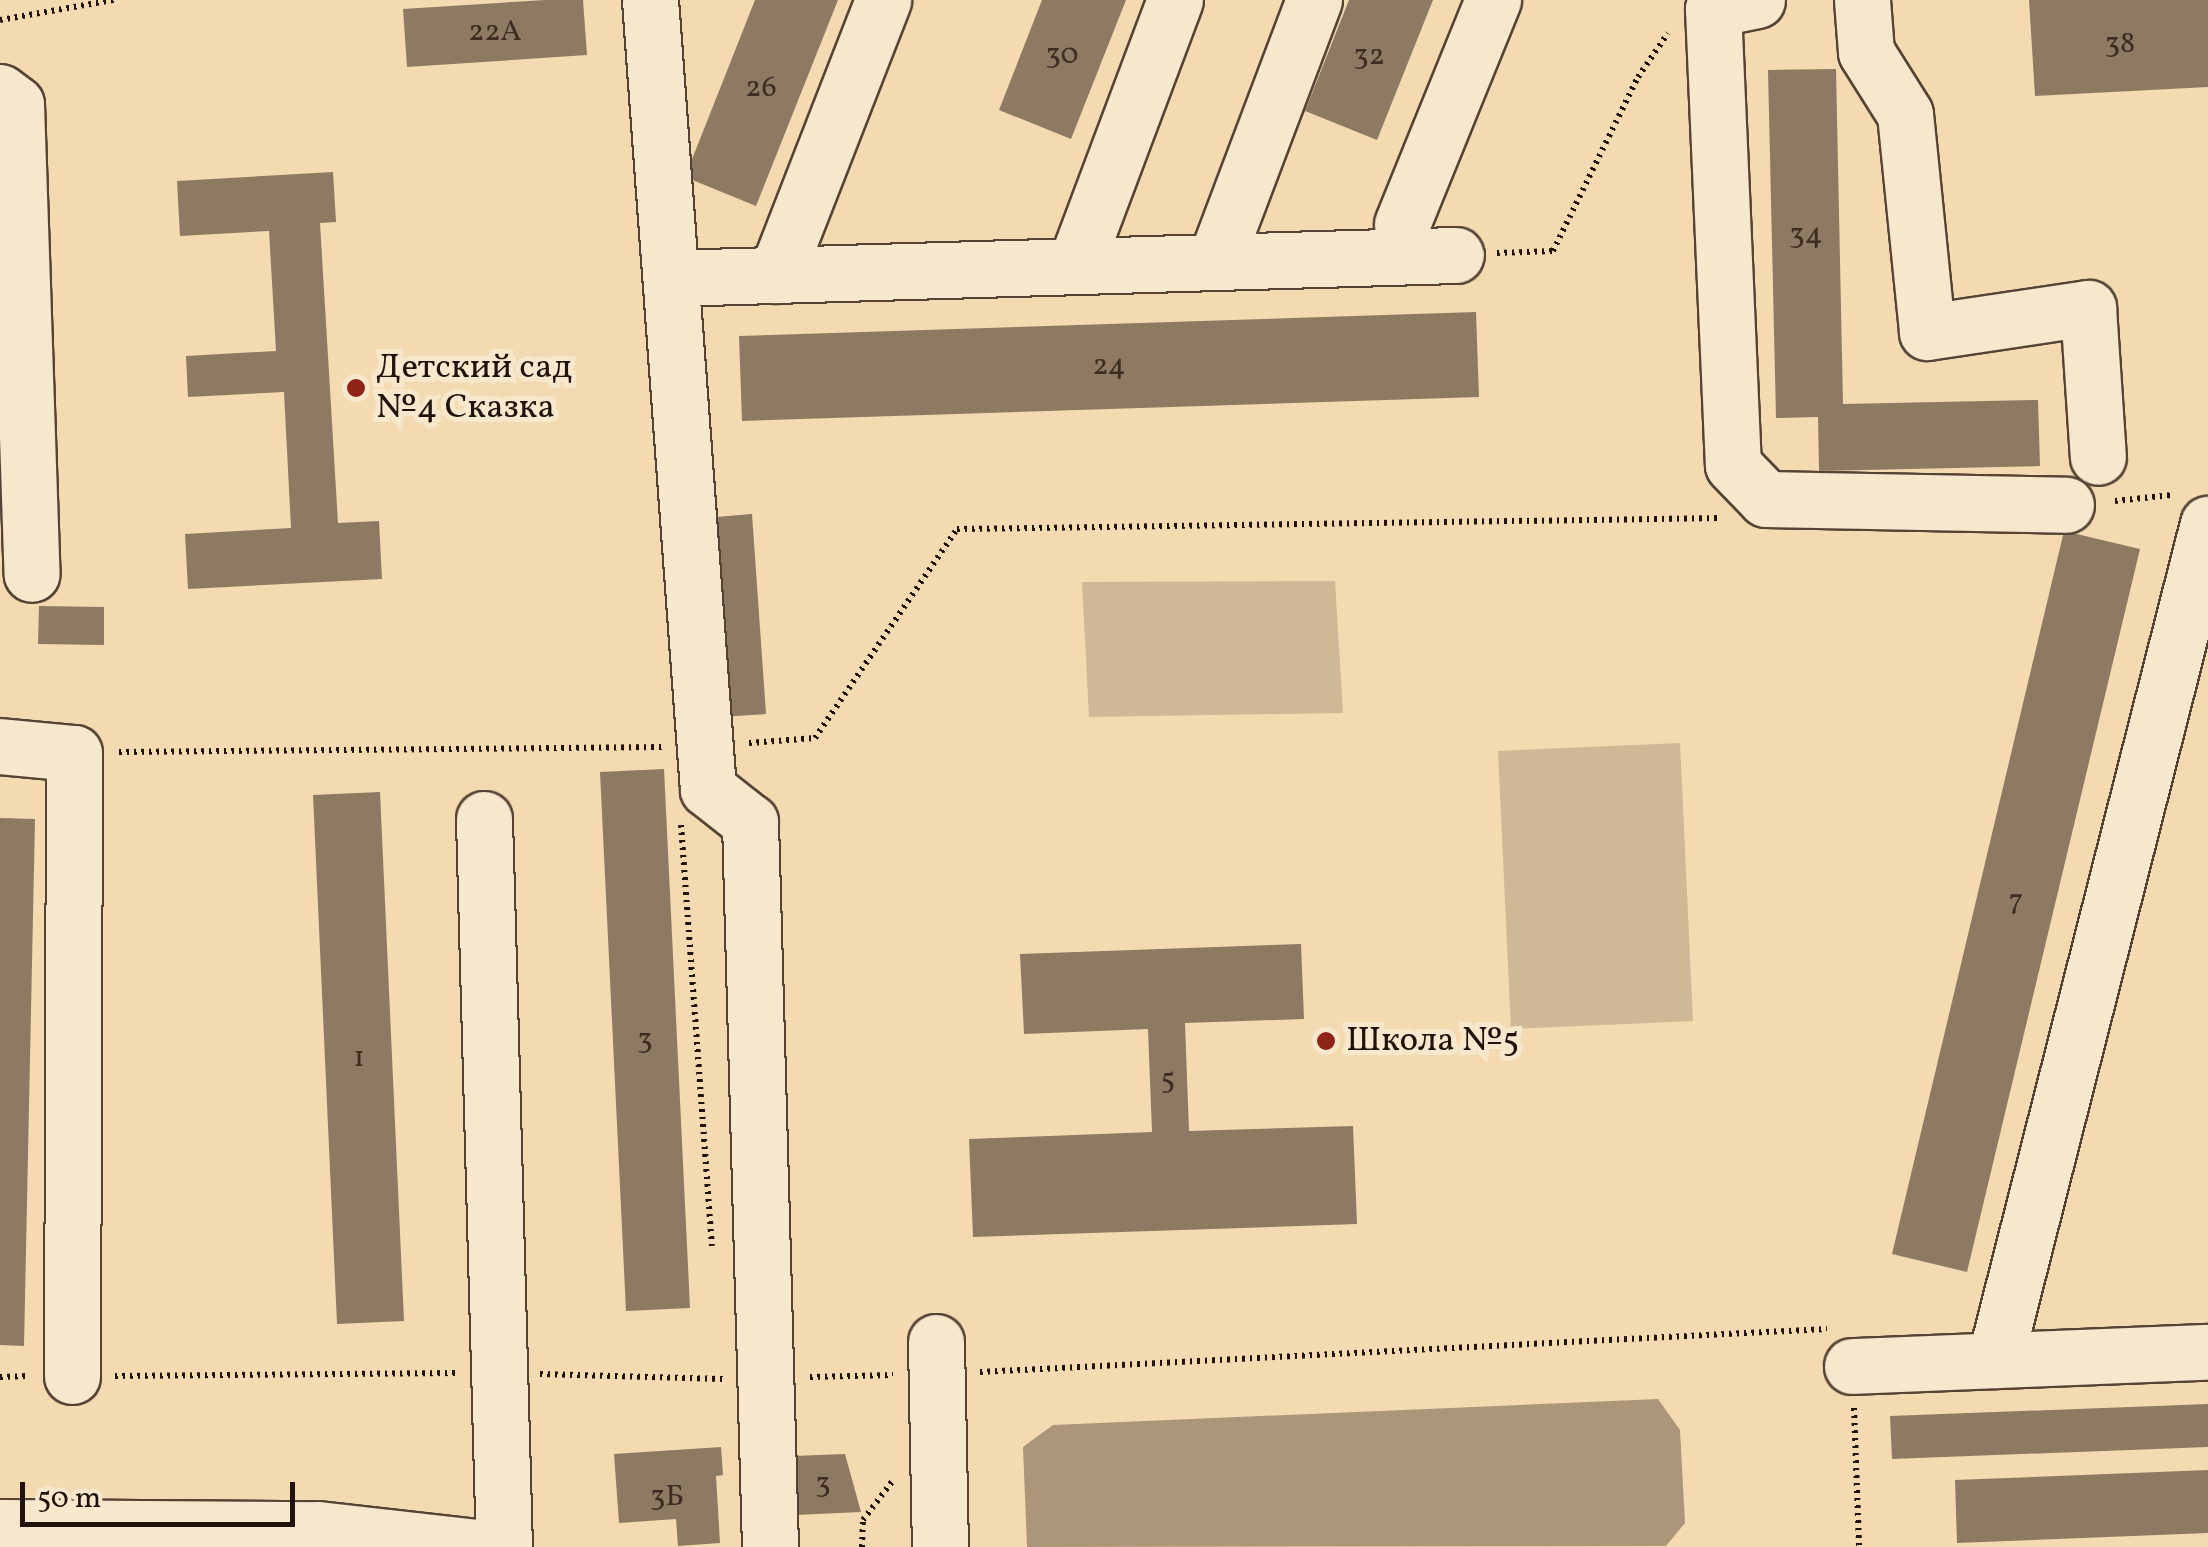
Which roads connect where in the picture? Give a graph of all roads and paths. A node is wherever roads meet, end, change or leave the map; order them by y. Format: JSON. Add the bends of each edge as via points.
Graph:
{"nodes":[{"id":1,"x":114,"y":0,"type":"edge"},
{"id":2,"x":650,"y":0,"type":"edge"},
{"id":3,"x":883,"y":0,"type":"edge"},
{"id":4,"x":1176,"y":0,"type":"edge"},
{"id":5,"x":1314,"y":0,"type":"edge"},
{"id":6,"x":1493,"y":0,"type":"edge"},
{"id":7,"x":1758,"y":0,"type":"edge"},
{"id":8,"x":1862,"y":0,"type":"edge"},
{"id":9,"x":0,"y":20,"type":"edge"},
{"id":10,"x":1678,"y":20,"type":"dead end"},
{"id":11,"x":0,"y":92,"type":"edge"},
{"id":12,"x":1402,"y":224,"type":"dead end"},
{"id":13,"x":1456,"y":255,"type":"joint"},
{"id":14,"x":1216,"y":262,"type":"junction"},
{"id":15,"x":1075,"y":266,"type":"junction"},
{"id":16,"x":776,"y":275,"type":"junction"},
{"id":17,"x":671,"y":278,"type":"junction"},
{"id":18,"x":2098,"y":456,"type":"dead end"},
{"id":19,"x":1766,"y":499,"type":"junction"},
{"id":20,"x":2066,"y":505,"type":"joint"},
{"id":21,"x":2198,"y":509,"type":"edge"},
{"id":22,"x":32,"y":574,"type":"dead end"},
{"id":23,"x":0,"y":746,"type":"edge"},
{"id":24,"x":705,"y":747,"type":"junction"},
{"id":25,"x":74,"y":753,"type":"junction"},
{"id":26,"x":484,"y":819,"type":"dead end"},
{"id":27,"x":2208,"y":1352,"type":"edge"},
{"id":28,"x":936,"y":1358,"type":"junction"},
{"id":29,"x":1995,"y":1360,"type":"junction"},
{"id":30,"x":1852,"y":1366,"type":"junction"},
{"id":31,"x":500,"y":1372,"type":"junction"},
{"id":32,"x":0,"y":1376,"type":"edge"},
{"id":33,"x":72,"y":1376,"type":"junction"},
{"id":34,"x":765,"y":1378,"type":"junction"},
{"id":35,"x":0,"y":1527,"type":"edge"},
{"id":36,"x":476,"y":1547,"type":"edge"},
{"id":37,"x":504,"y":1547,"type":"edge"},
{"id":38,"x":770,"y":1547,"type":"edge"},
{"id":39,"x":940,"y":1547,"type":"edge"},
{"id":40,"x":1859,"y":1547,"type":"edge"}],
"edges":[{"from":1,"to":9,"type":"path"},
{"from":2,"to":17,"type":"street"},
{"from":3,"to":16,"type":"street"},
{"from":4,"to":15,"type":"street"},
{"from":5,"to":14,"type":"street"},
{"from":6,"to":12,"type":"street"},
{"from":7,"to":19,"type":"street","via":[[1713,9],[1733,466]]},
{"from":8,"to":18,"type":"street","via":[[1866,52],[1905,114],[1927,332],[2088,308]]},
{"from":10,"to":13,"type":"path","via":[[1638,78],[1553,251]]},
{"from":11,"to":22,"type":"street","via":[[16,104]]},
{"from":13,"to":14,"type":"street"},
{"from":14,"to":15,"type":"street"},
{"from":15,"to":16,"type":"street"},
{"from":16,"to":17,"type":"street"},
{"from":17,"to":24,"type":"street"},
{"from":19,"to":20,"type":"street"},
{"from":19,"to":24,"type":"path","via":[[1744,517],[957,529],[815,738]]},
{"from":20,"to":21,"type":"path"},
{"from":21,"to":29,"type":"street"},
{"from":23,"to":25,"type":"street"},
{"from":24,"to":25,"type":"path"},
{"from":24,"to":34,"type":"street","via":[[708,788],[750,822]]},
{"from":25,"to":33,"type":"street"},
{"from":26,"to":31,"type":"street"},
{"from":27,"to":29,"type":"street"},
{"from":28,"to":30,"type":"path","via":[[1842,1328]]},
{"from":28,"to":34,"type":"path"},
{"from":28,"to":39,"type":"street"},
{"from":29,"to":30,"type":"street"},
{"from":30,"to":40,"type":"path"},
{"from":31,"to":33,"type":"path"},
{"from":31,"to":34,"type":"path"},
{"from":31,"to":37,"type":"street"},
{"from":32,"to":33,"type":"path"},
{"from":34,"to":38,"type":"street"},
{"from":35,"to":36,"type":"street","via":[[318,1529]]}]}
